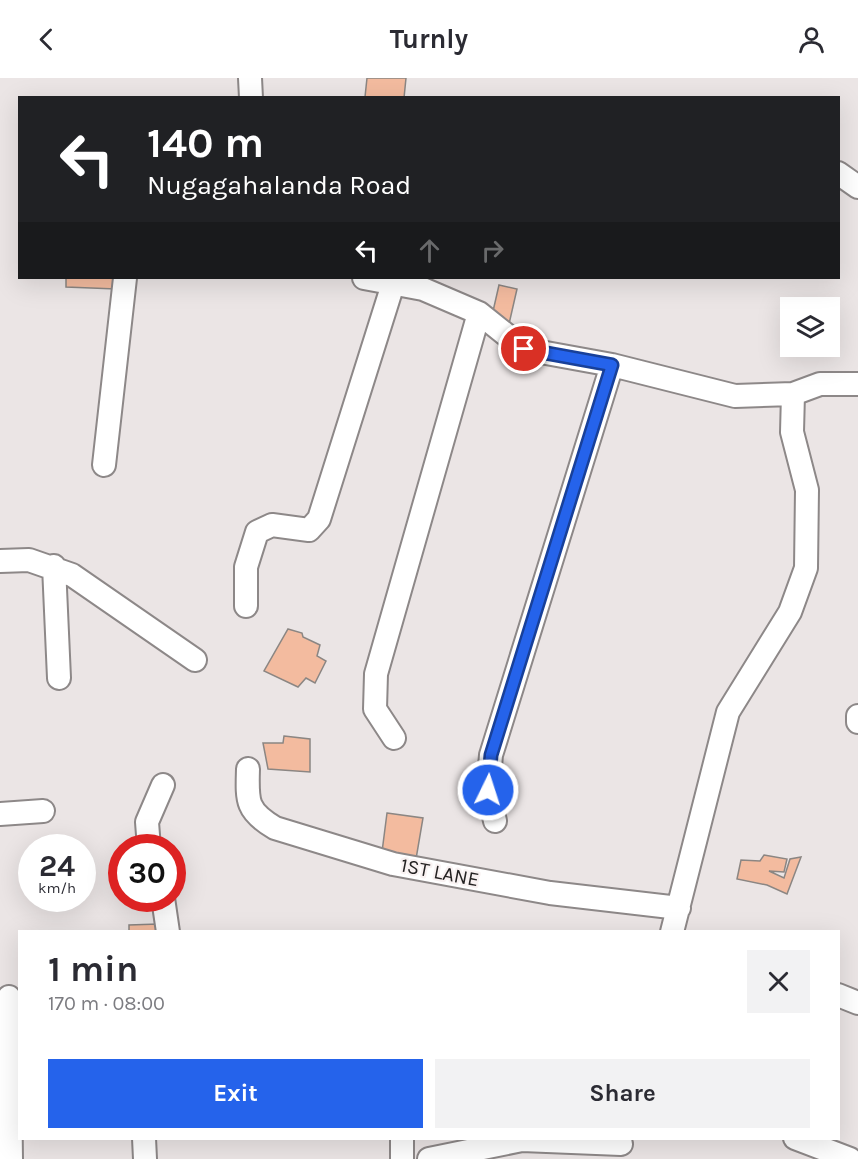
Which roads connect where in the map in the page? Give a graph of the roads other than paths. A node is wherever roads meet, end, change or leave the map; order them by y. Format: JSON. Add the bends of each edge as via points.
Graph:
{"nodes":[{"id":1,"x":250,"y":78,"type":"edge"},
{"id":2,"x":251,"y":96,"type":"edge"},
{"id":3,"x":840,"y":174,"type":"edge"},
{"id":4,"x":858,"y":187,"type":"edge"},
{"id":5,"x":125,"y":279,"type":"edge"},
{"id":6,"x":369,"y":279,"type":"edge"},
{"id":7,"x":393,"y":284,"type":"junction"},
{"id":8,"x":478,"y":313,"type":"junction"},
{"id":9,"x":612,"y":365,"type":"junction"},
{"id":10,"x":858,"y":384,"type":"edge"},
{"id":11,"x":793,"y":394,"type":"junction"},
{"id":12,"x":104,"y":465,"type":"dead end"},
{"id":13,"x":0,"y":561,"type":"edge"},
{"id":14,"x":54,"y":566,"type":"junction"},
{"id":15,"x":246,"y":606,"type":"dead end"},
{"id":16,"x":195,"y":660,"type":"dead end"},
{"id":17,"x":59,"y":678,"type":"dead end"},
{"id":18,"x":858,"y":716,"type":"edge"},
{"id":19,"x":858,"y":722,"type":"edge"},
{"id":20,"x":394,"y":738,"type":"dead end"},
{"id":21,"x":248,"y":770,"type":"dead end"},
{"id":22,"x":163,"y":785,"type":"dead end"},
{"id":23,"x":44,"y":811,"type":"dead end"},
{"id":24,"x":0,"y":814,"type":"edge"},
{"id":25,"x":495,"y":821,"type":"dead end"},
{"id":26,"x":148,"y":834,"type":"edge"},
{"id":27,"x":679,"y":908,"type":"junction"},
{"id":28,"x":165,"y":912,"type":"edge"},
{"id":29,"x":168,"y":930,"type":"edge"},
{"id":30,"x":673,"y":930,"type":"edge"},
{"id":31,"x":840,"y":996,"type":"edge"},
{"id":32,"x":10,"y":997,"type":"edge"},
{"id":33,"x":858,"y":1003,"type":"edge"},
{"id":34,"x":144,"y":1140,"type":"edge"},
{"id":35,"x":402,"y":1140,"type":"edge"},
{"id":36,"x":800,"y":1140,"type":"edge"},
{"id":37,"x":620,"y":1147,"type":"edge"},
{"id":38,"x":11,"y":1159,"type":"edge"},
{"id":39,"x":145,"y":1159,"type":"edge"},
{"id":40,"x":402,"y":1159,"type":"edge"},
{"id":41,"x":429,"y":1159,"type":"edge"},
{"id":42,"x":850,"y":1159,"type":"edge"}],
"edges":[{"from":1,"to":2,"type":"street"},
{"from":3,"to":4,"type":"street"},
{"from":5,"to":12,"type":"street"},
{"from":6,"to":7,"type":"street"},
{"from":7,"to":8,"type":"street","via":[[423,289]]},
{"from":7,"to":15,"type":"street","via":[[319,519],[309,530],[272,525],[257,532],[246,567]]},
{"from":8,"to":9,"type":"street","via":[[524,349]]},
{"from":8,"to":20,"type":"street","via":[[376,674],[375,709]]},
{"from":9,"to":11,"type":"street","via":[[735,396]]},
{"from":9,"to":25,"type":"street","via":[[491,755],[488,790]]},
{"from":10,"to":11,"type":"street","via":[[820,384]]},
{"from":11,"to":27,"type":"street","via":[[792,432],[807,490],[806,568],[790,612],[728,712]]},
{"from":13,"to":14,"type":"street","via":[[29,560]]},
{"from":14,"to":16,"type":"street"},
{"from":14,"to":17,"type":"street"},
{"from":18,"to":19,"type":"street"},
{"from":21,"to":27,"type":"street","name":"1ST LANE","via":[[248,802],[259,819],[275,828],[393,864],[550,893]]},
{"from":22,"to":26,"type":"street","via":[[147,822]]},
{"from":23,"to":24,"type":"street"},
{"from":27,"to":30,"type":"street"},
{"from":28,"to":29,"type":"street"},
{"from":31,"to":33,"type":"street"},
{"from":32,"to":38,"type":"street"},
{"from":34,"to":39,"type":"street"},
{"from":35,"to":40,"type":"street"},
{"from":36,"to":42,"type":"street"},
{"from":37,"to":41,"type":"street","via":[[522,1140]]}]}
